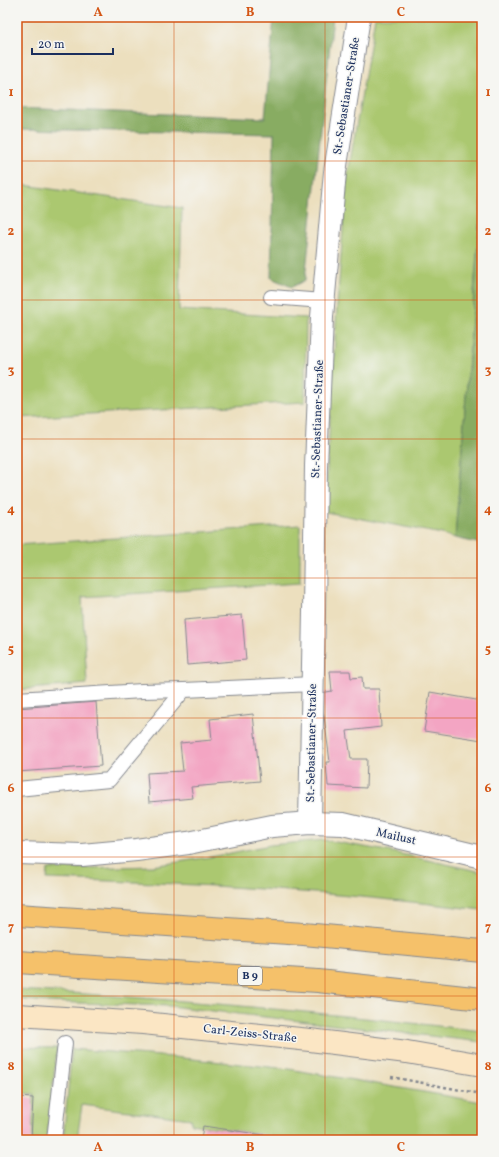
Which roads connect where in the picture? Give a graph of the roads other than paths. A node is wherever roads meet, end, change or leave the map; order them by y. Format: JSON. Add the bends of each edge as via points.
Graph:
{"nodes":[{"id":1,"x":359,"y":17,"type":"edge"},
{"id":2,"x":271,"y":297,"type":"dead end"},
{"id":3,"x":323,"y":301,"type":"junction"},
{"id":4,"x":313,"y":684,"type":"junction"},
{"id":5,"x":184,"y":690,"type":"junction"},
{"id":6,"x":17,"y":699,"type":"edge"},
{"id":7,"x":17,"y":789,"type":"edge"},
{"id":8,"x":310,"y":823,"type":"junction"},
{"id":9,"x":17,"y":853,"type":"edge"},
{"id":10,"x":482,"y":857,"type":"edge"},
{"id":11,"x":17,"y":915,"type":"edge"},
{"id":12,"x":482,"y":951,"type":"edge"},
{"id":13,"x":17,"y":962,"type":"edge"},
{"id":14,"x":482,"y":999,"type":"edge"},
{"id":15,"x":17,"y":1015,"type":"edge"},
{"id":16,"x":65,"y":1043,"type":"dead end"},
{"id":17,"x":482,"y":1065,"type":"edge"},
{"id":18,"x":54,"y":1140,"type":"edge"}],
"edges":[{"from":1,"to":3,"type":"street","name":"St.-Sebastianer-Straße","via":[[335,172]]},
{"from":2,"to":3,"type":"lane"},
{"from":3,"to":4,"type":"street","name":"St.-Sebastianer-Straße","via":[[316,466]]},
{"from":4,"to":5,"type":"lane"},
{"from":4,"to":8,"type":"street","name":"St.-Sebastianer-Straße"},
{"from":5,"to":6,"type":"lane"},
{"from":5,"to":7,"type":"lane","via":[[109,780]]},
{"from":8,"to":9,"type":"street","name":"Mailust","via":[[272,826],[188,843],[136,850],[82,855]]},
{"from":8,"to":10,"type":"street","name":"Mailust","via":[[344,824]]},
{"from":11,"to":12,"type":"highway","via":[[304,934]]},
{"from":13,"to":14,"type":"highway","number":"B 9","via":[[318,981]]},
{"from":15,"to":17,"type":"main road","name":"Carl-Zeiss-Straße","via":[[143,1023],[310,1040],[407,1052]]},
{"from":16,"to":18,"type":"lane"}]}
